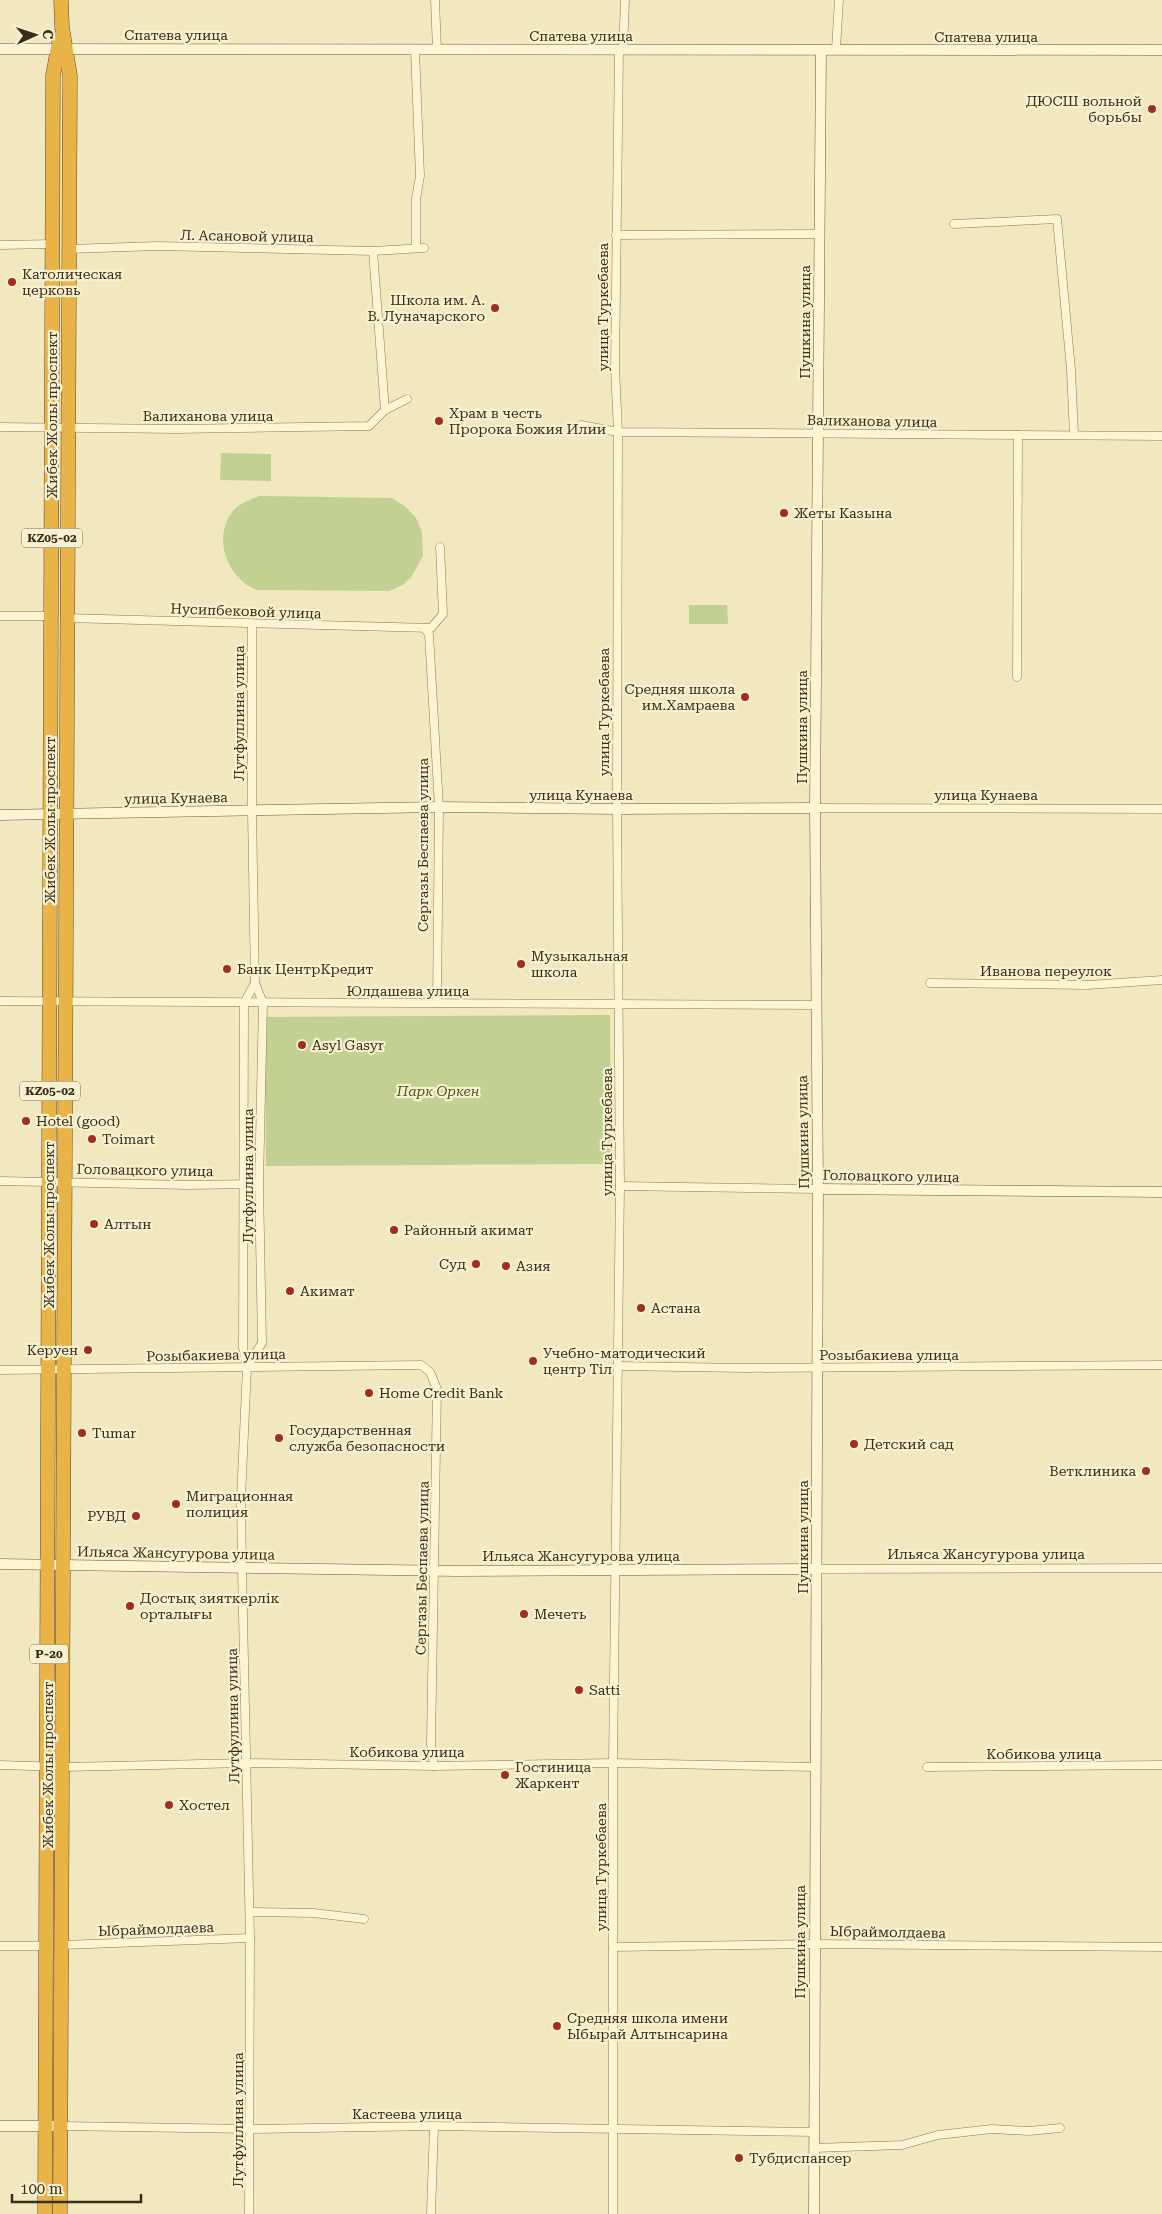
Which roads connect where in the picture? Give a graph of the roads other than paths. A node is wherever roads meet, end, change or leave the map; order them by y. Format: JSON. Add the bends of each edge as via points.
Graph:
{"nodes":[{"id":1,"x":61,"y":0,"type":"edge"},
{"id":2,"x":435,"y":0,"type":"edge"},
{"id":3,"x":625,"y":0,"type":"edge"},
{"id":4,"x":839,"y":0,"type":"edge"},
{"id":5,"x":62,"y":48,"type":"junction"},
{"id":6,"x":0,"y":49,"type":"edge"},
{"id":7,"x":836,"y":49,"type":"junction"},
{"id":8,"x":415,"y":50,"type":"junction"},
{"id":9,"x":436,"y":50,"type":"junction"},
{"id":10,"x":621,"y":50,"type":"junction"},
{"id":11,"x":821,"y":50,"type":"junction"},
{"id":12,"x":1162,"y":50,"type":"edge"},
{"id":13,"x":954,"y":224,"type":"dead end"},
{"id":14,"x":818,"y":234,"type":"junction"},
{"id":15,"x":616,"y":235,"type":"junction"},
{"id":16,"x":53,"y":244,"type":"junction"},
{"id":17,"x":0,"y":245,"type":"edge"},
{"id":18,"x":69,"y":249,"type":"junction"},
{"id":19,"x":373,"y":252,"type":"junction"},
{"id":20,"x":407,"y":399,"type":"dead end"},
{"id":21,"x":386,"y":410,"type":"junction"},
{"id":22,"x":581,"y":425,"type":"dead end"},
{"id":23,"x":0,"y":427,"type":"edge"},
{"id":24,"x":52,"y":428,"type":"junction"},
{"id":25,"x":68,"y":428,"type":"junction"},
{"id":26,"x":618,"y":432,"type":"junction"},
{"id":27,"x":819,"y":432,"type":"junction"},
{"id":28,"x":1018,"y":435,"type":"junction"},
{"id":29,"x":1074,"y":435,"type":"junction"},
{"id":30,"x":1162,"y":436,"type":"edge"},
{"id":31,"x":440,"y":547,"type":"dead end"},
{"id":32,"x":0,"y":616,"type":"edge"},
{"id":33,"x":52,"y":616,"type":"junction"},
{"id":34,"x":67,"y":618,"type":"junction"},
{"id":35,"x":252,"y":624,"type":"junction"},
{"id":36,"x":428,"y":630,"type":"junction"},
{"id":37,"x":1018,"y":677,"type":"dead end"},
{"id":38,"x":438,"y":807,"type":"junction"},
{"id":39,"x":815,"y":808,"type":"junction"},
{"id":40,"x":617,"y":809,"type":"junction"},
{"id":41,"x":1162,"y":809,"type":"edge"},
{"id":42,"x":252,"y":811,"type":"junction"},
{"id":43,"x":66,"y":812,"type":"junction"},
{"id":44,"x":50,"y":813,"type":"junction"},
{"id":45,"x":0,"y":815,"type":"edge"},
{"id":46,"x":1162,"y":980,"type":"edge"},
{"id":47,"x":254,"y":983,"type":"junction"},
{"id":48,"x":930,"y":983,"type":"dead end"},
{"id":49,"x":0,"y":1001,"type":"edge"},
{"id":50,"x":50,"y":1001,"type":"junction"},
{"id":51,"x":66,"y":1002,"type":"junction"},
{"id":52,"x":244,"y":1003,"type":"junction"},
{"id":53,"x":263,"y":1003,"type":"junction"},
{"id":54,"x":436,"y":1004,"type":"junction"},
{"id":55,"x":620,"y":1004,"type":"junction"},
{"id":56,"x":815,"y":1005,"type":"junction"},
{"id":57,"x":0,"y":1181,"type":"edge"},
{"id":58,"x":49,"y":1182,"type":"junction"},
{"id":59,"x":65,"y":1182,"type":"junction"},
{"id":60,"x":243,"y":1184,"type":"junction"},
{"id":61,"x":259,"y":1184,"type":"junction"},
{"id":62,"x":620,"y":1186,"type":"junction"},
{"id":63,"x":818,"y":1189,"type":"junction"},
{"id":64,"x":1162,"y":1192,"type":"edge"},
{"id":65,"x":1162,"y":1365,"type":"edge"},
{"id":66,"x":617,"y":1366,"type":"junction"},
{"id":67,"x":247,"y":1367,"type":"junction"},
{"id":68,"x":817,"y":1368,"type":"junction"},
{"id":69,"x":0,"y":1370,"type":"edge"},
{"id":70,"x":49,"y":1370,"type":"junction"},
{"id":71,"x":65,"y":1371,"type":"junction"},
{"id":72,"x":430,"y":1372,"type":"joint"},
{"id":73,"x":0,"y":1564,"type":"edge"},
{"id":74,"x":49,"y":1564,"type":"junction"},
{"id":75,"x":64,"y":1564,"type":"junction"},
{"id":76,"x":817,"y":1568,"type":"junction"},
{"id":77,"x":1162,"y":1568,"type":"edge"},
{"id":78,"x":242,"y":1569,"type":"junction"},
{"id":79,"x":435,"y":1570,"type":"junction"},
{"id":80,"x":616,"y":1570,"type":"junction"},
{"id":81,"x":247,"y":1763,"type":"junction"},
{"id":82,"x":613,"y":1763,"type":"junction"},
{"id":83,"x":0,"y":1765,"type":"edge"},
{"id":84,"x":1162,"y":1765,"type":"edge"},
{"id":85,"x":48,"y":1766,"type":"junction"},
{"id":86,"x":64,"y":1766,"type":"junction"},
{"id":87,"x":434,"y":1766,"type":"junction"},
{"id":88,"x":814,"y":1767,"type":"junction"},
{"id":89,"x":927,"y":1767,"type":"dead end"},
{"id":90,"x":250,"y":1912,"type":"junction"},
{"id":91,"x":364,"y":1919,"type":"dead end"},
{"id":92,"x":250,"y":1938,"type":"junction"},
{"id":93,"x":814,"y":1944,"type":"junction"},
{"id":94,"x":62,"y":1945,"type":"junction"},
{"id":95,"x":0,"y":1946,"type":"edge"},
{"id":96,"x":47,"y":1946,"type":"junction"},
{"id":97,"x":613,"y":1947,"type":"junction"},
{"id":98,"x":1162,"y":1947,"type":"edge"},
{"id":99,"x":0,"y":2126,"type":"edge"},
{"id":100,"x":46,"y":2126,"type":"junction"},
{"id":101,"x":61,"y":2126,"type":"junction"},
{"id":102,"x":434,"y":2126,"type":"junction"},
{"id":103,"x":1060,"y":2128,"type":"dead end"},
{"id":104,"x":250,"y":2129,"type":"junction"},
{"id":105,"x":614,"y":2130,"type":"junction"},
{"id":106,"x":814,"y":2132,"type":"junction"},
{"id":107,"x":814,"y":2148,"type":"junction"},
{"id":108,"x":45,"y":2214,"type":"edge"},
{"id":109,"x":60,"y":2214,"type":"edge"},
{"id":110,"x":249,"y":2214,"type":"edge"},
{"id":111,"x":431,"y":2214,"type":"edge"},
{"id":112,"x":613,"y":2214,"type":"edge"},
{"id":113,"x":814,"y":2214,"type":"edge"}],
"edges":[{"from":1,"to":5,"type":"highway","name":"Жибек Жолы проспект","number":"KZ05-02"},
{"from":2,"to":9,"type":"street"},
{"from":3,"to":10,"type":"street","name":"улица Туркебаева"},
{"from":4,"to":7,"type":"street"},
{"from":5,"to":6,"type":"main road","name":"Спатева улица"},
{"from":5,"to":8,"type":"main road","name":"Спатева улица"},
{"from":5,"to":16,"type":"highway","name":"Жибек Жолы проспект","number":"KZ05-02","via":[[53,75]]},
{"from":5,"to":18,"type":"highway","name":"Жибек Жолы проспект","number":"KZ05-02","via":[[70,76]]},
{"from":7,"to":11,"type":"main road","name":"Спатева улица"},
{"from":7,"to":12,"type":"main road","name":"Спатева улица"},
{"from":8,"to":9,"type":"main road","name":"Спатева улица"},
{"from":8,"to":19,"type":"street","name":"Л. Асановой улица","via":[[420,176],[416,199],[420,248]]},
{"from":9,"to":10,"type":"main road","name":"Спатева улица"},
{"from":10,"to":11,"type":"main road","name":"Спатева улица"},
{"from":10,"to":15,"type":"street","name":"улица Туркебаева"},
{"from":11,"to":14,"type":"main road","name":"Пушкина улица"},
{"from":13,"to":29,"type":"street","via":[[1057,219]]},
{"from":14,"to":15,"type":"street"},
{"from":14,"to":27,"type":"main road","name":"Пушкина улица"},
{"from":15,"to":26,"type":"street","name":"улица Туркебаева"},
{"from":16,"to":17,"type":"street"},
{"from":16,"to":24,"type":"highway","name":"Жибек Жолы проспект","number":"KZ05-02"},
{"from":18,"to":19,"type":"street","name":"Л. Асановой улица","via":[[158,246]]},
{"from":18,"to":25,"type":"highway","name":"Жибек Жолы проспект","number":"KZ05-02"},
{"from":19,"to":21,"type":"street"},
{"from":20,"to":21,"type":"street","name":"Валиханова улица"},
{"from":21,"to":25,"type":"street","name":"Валиханова улица","via":[[369,426]]},
{"from":22,"to":26,"type":"street","name":"Валиханова улица"},
{"from":23,"to":24,"type":"street","name":"Валиханова улица"},
{"from":24,"to":25,"type":"street","name":"Валиханова улица"},
{"from":24,"to":33,"type":"highway","name":"Жибек Жолы проспект","number":"KZ05-02"},
{"from":25,"to":34,"type":"highway","name":"Жибек Жолы проспект","number":"KZ05-02"},
{"from":26,"to":27,"type":"street","name":"Валиханова улица"},
{"from":26,"to":40,"type":"street","name":"улица Туркебаева"},
{"from":27,"to":28,"type":"street","name":"Валиханова улица"},
{"from":27,"to":39,"type":"main road","name":"Пушкина улица"},
{"from":28,"to":29,"type":"street","name":"Валиханова улица"},
{"from":28,"to":37,"type":"street"},
{"from":29,"to":30,"type":"street","name":"Валиханова улица"},
{"from":31,"to":36,"type":"street","via":[[443,614]]},
{"from":32,"to":33,"type":"street"},
{"from":33,"to":44,"type":"highway","name":"Жибек Жолы проспект","number":"KZ05-02"},
{"from":34,"to":35,"type":"street","name":"Нусипбековой улица"},
{"from":34,"to":43,"type":"highway","name":"Жибек Жолы проспект","number":"KZ05-02"},
{"from":35,"to":36,"type":"street","name":"Нусипбековой улица"},
{"from":35,"to":42,"type":"street","name":"Лутфуллина улица"},
{"from":36,"to":38,"type":"street","name":"Сергазы Беспаева улица"},
{"from":38,"to":40,"type":"main road","name":"улица Кунаева"},
{"from":38,"to":42,"type":"main road","name":"улица Кунаева"},
{"from":38,"to":54,"type":"street","name":"Сергазы Беспаева улица"},
{"from":39,"to":40,"type":"main road","name":"улица Кунаева"},
{"from":39,"to":41,"type":"street","name":"улица Кунаева"},
{"from":39,"to":56,"type":"main road","name":"Пушкина улица"},
{"from":40,"to":55,"type":"street","name":"улица Туркебаева"},
{"from":42,"to":43,"type":"main road","name":"улица Кунаева"},
{"from":42,"to":47,"type":"street","name":"Лутфуллина улица"},
{"from":43,"to":44,"type":"main road","name":"улица Кунаева"},
{"from":43,"to":51,"type":"highway","name":"Жибек Жолы проспект","number":"KZ05-02"},
{"from":44,"to":45,"type":"main road","name":"улица Кунаева"},
{"from":44,"to":50,"type":"highway","name":"Жибек Жолы проспект","number":"KZ05-02"},
{"from":46,"to":48,"type":"street","name":"Иванова переулок","via":[[1088,985]]},
{"from":47,"to":52,"type":"street","name":"Лутфуллина улица"},
{"from":47,"to":53,"type":"street","name":"Лутфуллина улица"},
{"from":49,"to":50,"type":"street","name":"Юлдашева улица"},
{"from":50,"to":51,"type":"street","name":"Юлдашева улица"},
{"from":50,"to":58,"type":"highway","name":"Жибек Жолы проспект","number":"KZ05-02"},
{"from":51,"to":52,"type":"street","name":"Юлдашева улица"},
{"from":51,"to":59,"type":"highway","name":"Жибек Жолы проспект","number":"KZ05-02"},
{"from":52,"to":53,"type":"street","name":"Юлдашева улица"},
{"from":52,"to":60,"type":"street","name":"Лутфуллина улица"},
{"from":53,"to":54,"type":"street","name":"Юлдашева улица"},
{"from":53,"to":61,"type":"street","name":"Лутфуллина улица"},
{"from":54,"to":55,"type":"street","name":"Юлдашева улица"},
{"from":55,"to":56,"type":"street","name":"Юлдашева улица"},
{"from":55,"to":62,"type":"street","name":"улица Туркебаева"},
{"from":56,"to":63,"type":"main road","name":"Пушкина улица"},
{"from":57,"to":58,"type":"street","name":"Головацкого улица"},
{"from":58,"to":59,"type":"street","name":"Головацкого улица"},
{"from":58,"to":70,"type":"highway","name":"Жибек Жолы проспект","number":"Р-20"},
{"from":59,"to":60,"type":"street","name":"Головацкого улица"},
{"from":59,"to":71,"type":"highway","name":"Жибек Жолы проспект","number":"KZ05-02"},
{"from":60,"to":61,"type":"street","name":"Головацкого улица"},
{"from":60,"to":67,"type":"street","name":"Лутфуллина улица","via":[[242,1348]]},
{"from":61,"to":67,"type":"street","name":"Лутфуллина улица","via":[[262,1343]]},
{"from":62,"to":63,"type":"street","name":"Головацкого улица"},
{"from":62,"to":66,"type":"street","name":"улица Туркебаева"},
{"from":63,"to":64,"type":"main road","name":"Головацкого улица"},
{"from":63,"to":68,"type":"main road","name":"Пушкина улица"},
{"from":65,"to":68,"type":"street","name":"Розыбакиева улица"},
{"from":66,"to":68,"type":"street","name":"Розыбакиева улица"},
{"from":66,"to":80,"type":"street","name":"улица Туркебаева"},
{"from":67,"to":71,"type":"street","name":"Розыбакиева улица"},
{"from":67,"to":72,"type":"street","name":"Розыбакиева улица","via":[[421,1365]]},
{"from":67,"to":78,"type":"street","name":"Лутфуллина улица"},
{"from":68,"to":76,"type":"main road","name":"Пушкина улица"},
{"from":69,"to":70,"type":"street","name":"Розыбакиева улица"},
{"from":70,"to":71,"type":"street","name":"Розыбакиева улица"},
{"from":70,"to":74,"type":"highway","name":"Жибек Жолы проспект","number":"Р-20"},
{"from":71,"to":75,"type":"highway","name":"Жибек Жолы проспект","number":"KZ05-02"},
{"from":72,"to":79,"type":"street","name":"Сергазы Беспаева улица","via":[[437,1389]]},
{"from":73,"to":74,"type":"main road","name":"Ильяса Жансугурова улица"},
{"from":74,"to":75,"type":"main road","name":"Ильяса Жансугурова улица"},
{"from":74,"to":85,"type":"highway","name":"Жибек Жолы проспект","number":"Р-20"},
{"from":75,"to":78,"type":"main road","name":"Ильяса Жансугурова улица"},
{"from":75,"to":86,"type":"highway","name":"Жибек Жолы проспект","number":"KZ05-02"},
{"from":76,"to":77,"type":"street","name":"Ильяса Жансугурова улица"},
{"from":76,"to":80,"type":"main road","name":"Ильяса Жансугурова улица"},
{"from":76,"to":88,"type":"main road","name":"Пушкина улица"},
{"from":78,"to":79,"type":"main road","name":"Ильяса Жансугурова улица"},
{"from":78,"to":81,"type":"street","name":"Лутфуллина улица"},
{"from":79,"to":80,"type":"main road","name":"Ильяса Жансугурова улица"},
{"from":79,"to":87,"type":"street","name":"Сергазы Беспаева улица","via":[[431,1744]]},
{"from":80,"to":82,"type":"street","name":"улица Туркебаева"},
{"from":81,"to":86,"type":"street","name":"Кобикова улица"},
{"from":81,"to":87,"type":"street","name":"Кобикова улица"},
{"from":81,"to":90,"type":"street","name":"Лутфуллина улица"},
{"from":82,"to":87,"type":"street","name":"Кобикова улица"},
{"from":82,"to":88,"type":"street","name":"Кобикова улица"},
{"from":82,"to":97,"type":"street","name":"улица Туркебаева"},
{"from":83,"to":85,"type":"street","name":"Кобикова улица"},
{"from":84,"to":89,"type":"street","name":"Кобикова улица"},
{"from":85,"to":86,"type":"street","name":"Кобикова улица"},
{"from":85,"to":96,"type":"highway","name":"Жибек Жолы проспект","number":"Р-20"},
{"from":86,"to":94,"type":"highway","name":"Жибек Жолы проспект","number":"KZ05-02"},
{"from":88,"to":93,"type":"main road","name":"Пушкина улица"},
{"from":90,"to":91,"type":"street","via":[[314,1913]]},
{"from":90,"to":92,"type":"street","name":"Лутфуллина улица"},
{"from":92,"to":94,"type":"street","name":"Ыбраймолдаева"},
{"from":92,"to":104,"type":"street","name":"Лутфуллина улица"},
{"from":93,"to":97,"type":"street","name":"Ыбраймолдаева"},
{"from":93,"to":98,"type":"street","name":"Ыбраймолдаева"},
{"from":93,"to":106,"type":"main road","name":"Пушкина улица"},
{"from":94,"to":101,"type":"highway","name":"Жибек Жолы проспект","number":"KZ05-02"},
{"from":95,"to":96,"type":"street"},
{"from":96,"to":100,"type":"highway","name":"Жибек Жолы проспект","number":"Р-20"},
{"from":97,"to":105,"type":"street","name":"улица Туркебаева"},
{"from":99,"to":100,"type":"main road","name":"Кастеева улица"},
{"from":100,"to":101,"type":"main road","name":"Кастеева улица"},
{"from":100,"to":108,"type":"highway","name":"Жибек Жолы проспект"},
{"from":101,"to":104,"type":"street","name":"Кастеева улица"},
{"from":101,"to":109,"type":"highway","name":"Жибек Жолы проспект","number":"KZ05-02"},
{"from":102,"to":104,"type":"street","name":"Кастеева улица"},
{"from":102,"to":105,"type":"street","name":"Кастеева улица"},
{"from":102,"to":111,"type":"street"},
{"from":103,"to":107,"type":"street","via":[[1029,2131],[992,2129],[938,2135],[902,2145]]},
{"from":104,"to":110,"type":"street","name":"Лутфуллина улица"},
{"from":105,"to":106,"type":"street","name":"Кастеева улица"},
{"from":105,"to":112,"type":"street","name":"улица Туркебаева"},
{"from":106,"to":107,"type":"main road","name":"Пушкина улица"},
{"from":107,"to":113,"type":"main road","name":"Пушкина улица"}]}
